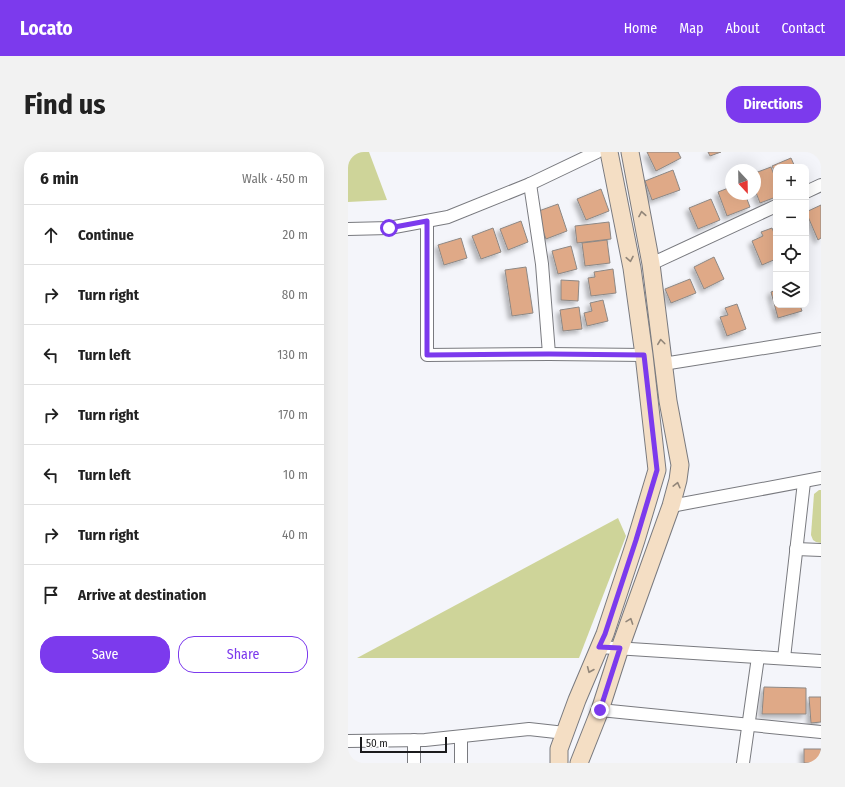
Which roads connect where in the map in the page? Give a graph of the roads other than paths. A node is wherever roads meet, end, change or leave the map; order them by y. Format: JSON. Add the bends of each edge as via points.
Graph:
{"nodes":[{"id":1,"x":597,"y":152,"type":"edge"},
{"id":2,"x":609,"y":152,"type":"edge"},
{"id":3,"x":630,"y":152,"type":"edge"},
{"id":4,"x":530,"y":184,"type":"junction"},
{"id":5,"x":821,"y":185,"type":"edge"},
{"id":6,"x":809,"y":191,"type":"edge"},
{"id":7,"x":773,"y":207,"type":"edge"},
{"id":8,"x":427,"y":221,"type":"junction"},
{"id":9,"x":348,"y":229,"type":"edge"},
{"id":10,"x":651,"y":264,"type":"junction"},
{"id":11,"x":821,"y":339,"type":"edge"},
{"id":12,"x":549,"y":354,"type":"junction"},
{"id":13,"x":644,"y":355,"type":"junction"},
{"id":14,"x":663,"y":364,"type":"junction"},
{"id":15,"x":821,"y":478,"type":"edge"},
{"id":16,"x":804,"y":482,"type":"junction"},
{"id":17,"x":671,"y":506,"type":"junction"},
{"id":18,"x":796,"y":549,"type":"junction"},
{"id":19,"x":821,"y":550,"type":"edge"},
{"id":20,"x":599,"y":647,"type":"junction"},
{"id":21,"x":620,"y":648,"type":"junction"},
{"id":22,"x":758,"y":657,"type":"junction"},
{"id":23,"x":784,"y":658,"type":"junction"},
{"id":24,"x":821,"y":661,"type":"edge"},
{"id":25,"x":600,"y":710,"type":"junction"},
{"id":26,"x":748,"y":724,"type":"junction"},
{"id":27,"x":565,"y":732,"type":"junction"},
{"id":28,"x":821,"y":732,"type":"edge"},
{"id":29,"x":461,"y":737,"type":"junction"},
{"id":30,"x":414,"y":740,"type":"junction"},
{"id":31,"x":348,"y":741,"type":"edge"},
{"id":32,"x":414,"y":763,"type":"edge"},
{"id":33,"x":460,"y":763,"type":"edge"},
{"id":34,"x":559,"y":763,"type":"edge"},
{"id":35,"x":579,"y":763,"type":"edge"},
{"id":36,"x":743,"y":763,"type":"edge"}],
"edges":[{"from":1,"to":4,"type":"street"},
{"from":2,"to":13,"type":"street","one_way":true,"via":[[632,268]]},
{"from":10,"to":3,"type":"street","one_way":true},
{"from":4,"to":8,"type":"street","via":[[448,217]]},
{"from":4,"to":12,"type":"street","via":[[542,264]]},
{"from":5,"to":6,"type":"street"},
{"from":7,"to":10,"type":"street"},
{"from":8,"to":9,"type":"street","via":[[389,228]]},
{"from":8,"to":12,"type":"street","via":[[427,355]]},
{"from":14,"to":10,"type":"street","one_way":true},
{"from":11,"to":14,"type":"street"},
{"from":12,"to":13,"type":"street"},
{"from":13,"to":20,"type":"street","via":[[657,470]]},
{"from":17,"to":14,"type":"street","one_way":true,"via":[[680,465]]},
{"from":15,"to":16,"type":"street"},
{"from":16,"to":17,"type":"street"},
{"from":16,"to":18,"type":"street"},
{"from":21,"to":17,"type":"street","one_way":true},
{"from":18,"to":19,"type":"street"},
{"from":18,"to":23,"type":"street"},
{"from":20,"to":21,"type":"street"},
{"from":20,"to":27,"type":"street","one_way":true},
{"from":21,"to":22,"type":"street"},
{"from":21,"to":25,"type":"street"},
{"from":22,"to":23,"type":"street"},
{"from":22,"to":26,"type":"street"},
{"from":23,"to":24,"type":"street"},
{"from":25,"to":26,"type":"street"},
{"from":25,"to":35,"type":"street"},
{"from":26,"to":28,"type":"street"},
{"from":26,"to":36,"type":"street"},
{"from":27,"to":29,"type":"street","via":[[529,729]]},
{"from":27,"to":34,"type":"street","via":[[559,749]]},
{"from":29,"to":30,"type":"street"},
{"from":29,"to":33,"type":"street"},
{"from":30,"to":31,"type":"street"},
{"from":30,"to":32,"type":"street"}]}
